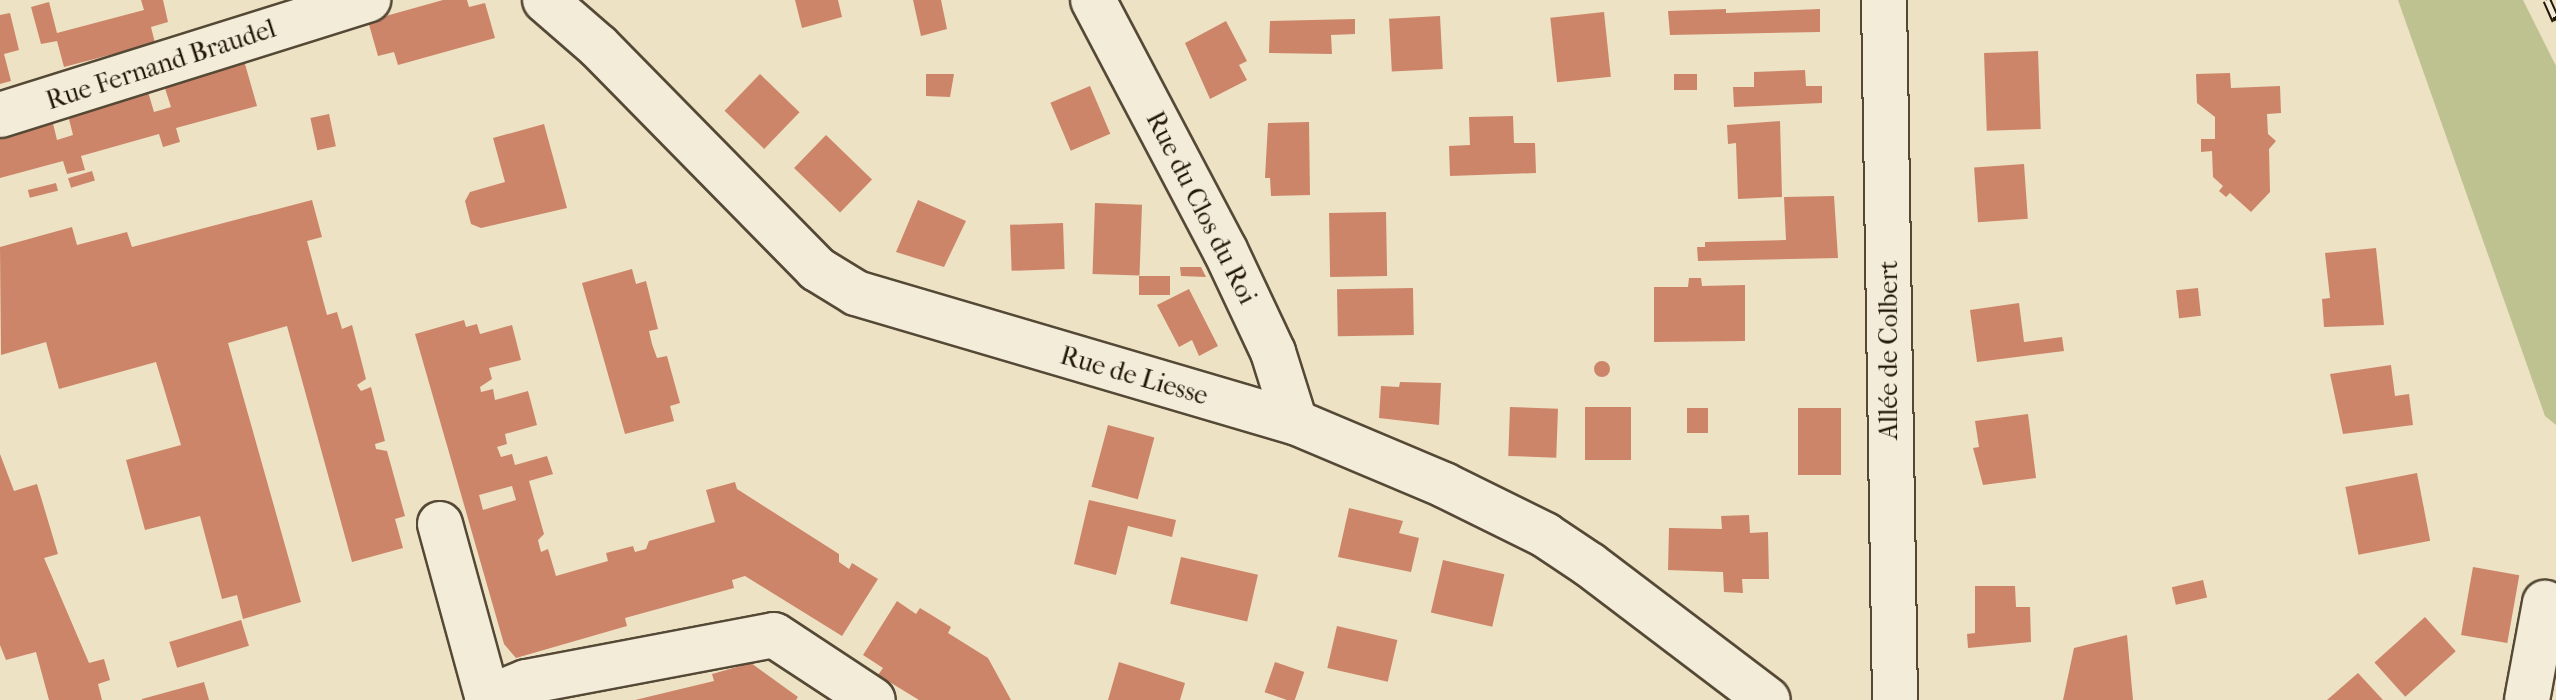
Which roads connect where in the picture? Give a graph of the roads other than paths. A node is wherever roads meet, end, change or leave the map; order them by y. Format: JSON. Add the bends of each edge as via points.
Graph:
{"nodes":[{"id":1,"x":368,"y":0,"type":"edge"},
{"id":2,"x":545,"y":0,"type":"edge"},
{"id":3,"x":1093,"y":0,"type":"edge"},
{"id":4,"x":1884,"y":0,"type":"edge"},
{"id":5,"x":0,"y":115,"type":"edge"},
{"id":6,"x":1295,"y":422,"type":"junction"},
{"id":7,"x":440,"y":524,"type":"dead end"},
{"id":8,"x":2545,"y":603,"type":"dead end"},
{"id":9,"x":488,"y":699,"type":"edge"},
{"id":10,"x":873,"y":700,"type":"edge"},
{"id":11,"x":1768,"y":700,"type":"edge"},
{"id":12,"x":1895,"y":700,"type":"edge"},
{"id":13,"x":2527,"y":700,"type":"edge"}],
"edges":[{"from":1,"to":5,"type":"street","name":"Rue Fernand Braudel"},
{"from":2,"to":6,"type":"street","name":"Rue de Liesse","via":[[598,46],[817,269],[856,293]]},
{"from":3,"to":6,"type":"street","name":"Rue du Clos du Roi","via":[[1225,250],[1273,352]]},
{"from":4,"to":12,"type":"street","name":"Allée de Colbert"},
{"from":6,"to":11,"type":"street","name":"Rue de Liesse","via":[[1545,535]]},
{"from":7,"to":9,"type":"street"},
{"from":8,"to":13,"type":"street"},
{"from":9,"to":10,"type":"street","via":[[526,682],[774,635]]}]}
